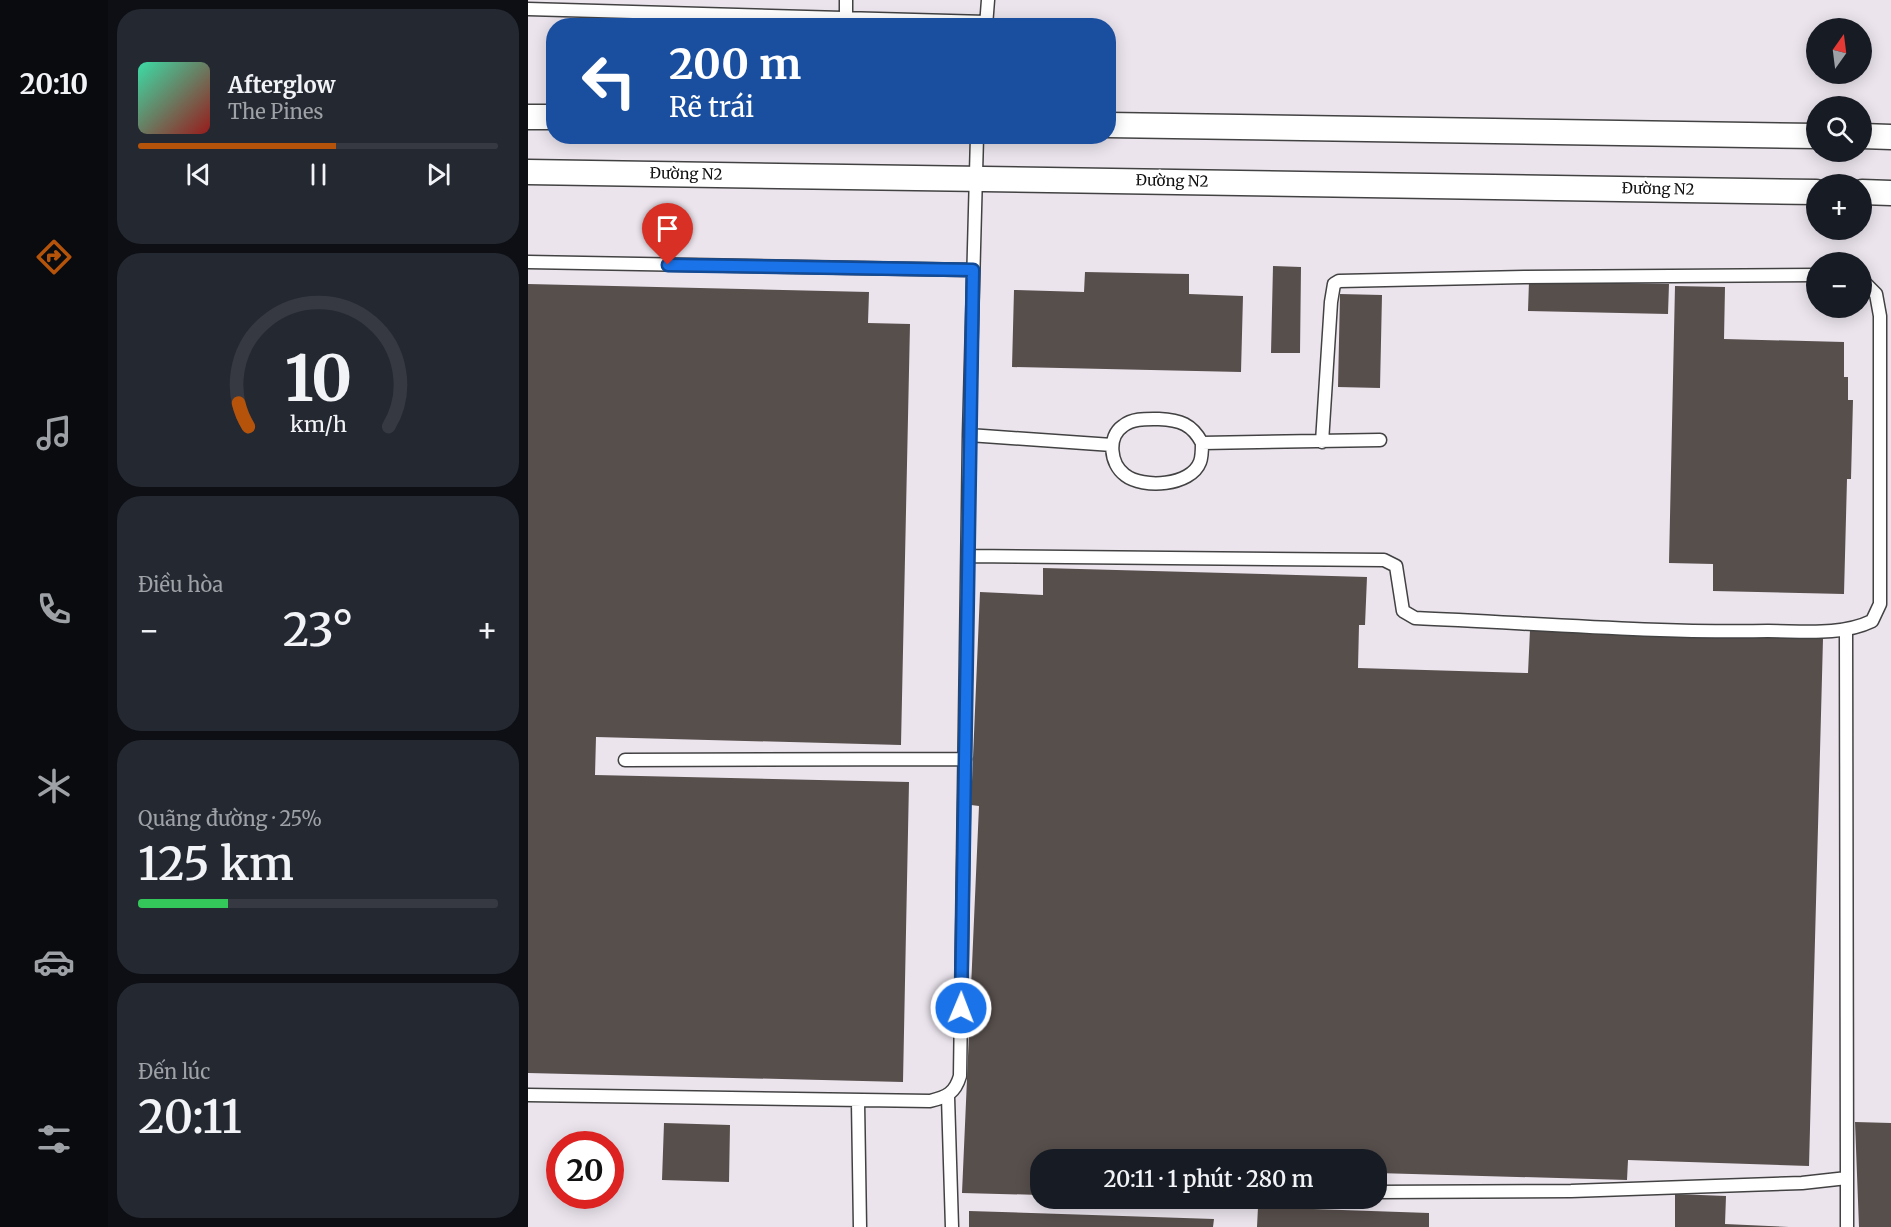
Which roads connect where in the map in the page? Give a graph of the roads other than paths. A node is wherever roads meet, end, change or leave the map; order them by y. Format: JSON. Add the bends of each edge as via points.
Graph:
{"nodes":[{"id":1,"x":846,"y":0,"type":"edge"},
{"id":2,"x":988,"y":0,"type":"edge"},
{"id":3,"x":656,"y":6,"type":"edge"},
{"id":4,"x":528,"y":9,"type":"edge"},
{"id":5,"x":846,"y":18,"type":"joint"},
{"id":6,"x":986,"y":18,"type":"edge"},
{"id":7,"x":528,"y":117,"type":"edge"},
{"id":8,"x":546,"y":117,"type":"edge"},
{"id":9,"x":1116,"y":125,"type":"edge"},
{"id":10,"x":1806,"y":136,"type":"edge"},
{"id":11,"x":1872,"y":136,"type":"edge"},
{"id":12,"x":1891,"y":137,"type":"edge"},
{"id":13,"x":976,"y":144,"type":"edge"},
{"id":14,"x":528,"y":172,"type":"edge"},
{"id":15,"x":974,"y":177,"type":"junction"},
{"id":16,"x":1806,"y":192,"type":"edge"},
{"id":17,"x":1872,"y":192,"type":"edge"},
{"id":18,"x":1891,"y":193,"type":"edge"},
{"id":19,"x":528,"y":262,"type":"edge"},
{"id":20,"x":973,"y":270,"type":"junction"},
{"id":21,"x":1806,"y":275,"type":"edge"},
{"id":22,"x":1872,"y":290,"type":"edge"},
{"id":23,"x":969,"y":435,"type":"junction"},
{"id":24,"x":1380,"y":440,"type":"dead end"},
{"id":25,"x":1322,"y":442,"type":"junction"},
{"id":26,"x":1203,"y":443,"type":"junction"},
{"id":27,"x":1112,"y":445,"type":"junction"},
{"id":28,"x":1886,"y":517,"type":"edge"},
{"id":29,"x":968,"y":556,"type":"junction"},
{"id":30,"x":1846,"y":629,"type":"junction"},
{"id":31,"x":965,"y":759,"type":"junction"},
{"id":32,"x":625,"y":760,"type":"dead end"},
{"id":33,"x":528,"y":1095,"type":"edge"},
{"id":34,"x":948,"y":1097,"type":"junction"},
{"id":35,"x":858,"y":1102,"type":"junction"},
{"id":36,"x":1847,"y":1178,"type":"junction"},
{"id":37,"x":1387,"y":1192,"type":"edge"},
{"id":38,"x":860,"y":1227,"type":"edge"},
{"id":39,"x":952,"y":1227,"type":"edge"},
{"id":40,"x":1847,"y":1227,"type":"edge"}],
"edges":[{"from":1,"to":5,"type":"lane"},
{"from":2,"to":6,"type":"lane"},
{"from":3,"to":4,"type":"lane"},
{"from":3,"to":5,"type":"lane"},
{"from":7,"to":8,"type":"street"},
{"from":9,"to":10,"type":"street"},
{"from":11,"to":12,"type":"street"},
{"from":13,"to":15,"type":"lane"},
{"from":14,"to":15,"type":"street","name":"Đường N2"},
{"from":15,"to":16,"type":"street","name":"Đường N2"},
{"from":15,"to":20,"type":"lane"},
{"from":17,"to":18,"type":"street"},
{"from":19,"to":20,"type":"lane"},
{"from":20,"to":23,"type":"lane"},
{"from":21,"to":25,"type":"lane","via":[[1339,281],[1331,296]]},
{"from":22,"to":28,"type":"lane","via":[[1880,316]]},
{"from":23,"to":27,"type":"lane"},
{"from":23,"to":29,"type":"lane"},
{"from":24,"to":25,"type":"lane"},
{"from":25,"to":26,"type":"lane"},
{"from":26,"to":27,"type":"lane","via":[[1180,420],[1159,419],[1135,420],[1122,426]]},
{"from":26,"to":27,"type":"lane","via":[[1195,470],[1174,482],[1142,482],[1125,475],[1115,463]]},
{"from":28,"to":30,"type":"lane","via":[[1880,604],[1872,621]]},
{"from":29,"to":30,"type":"lane","via":[[1384,560],[1396,566],[1403,611],[1416,618],[1711,632]]},
{"from":29,"to":31,"type":"lane"},
{"from":30,"to":36,"type":"lane"},
{"from":31,"to":32,"type":"lane"},
{"from":31,"to":34,"type":"lane","via":[[960,1076]]},
{"from":33,"to":35,"type":"lane"},
{"from":34,"to":35,"type":"lane"},
{"from":34,"to":39,"type":"lane"},
{"from":35,"to":38,"type":"lane"},
{"from":36,"to":37,"type":"lane","via":[[1571,1191]]},
{"from":36,"to":40,"type":"lane"}]}
